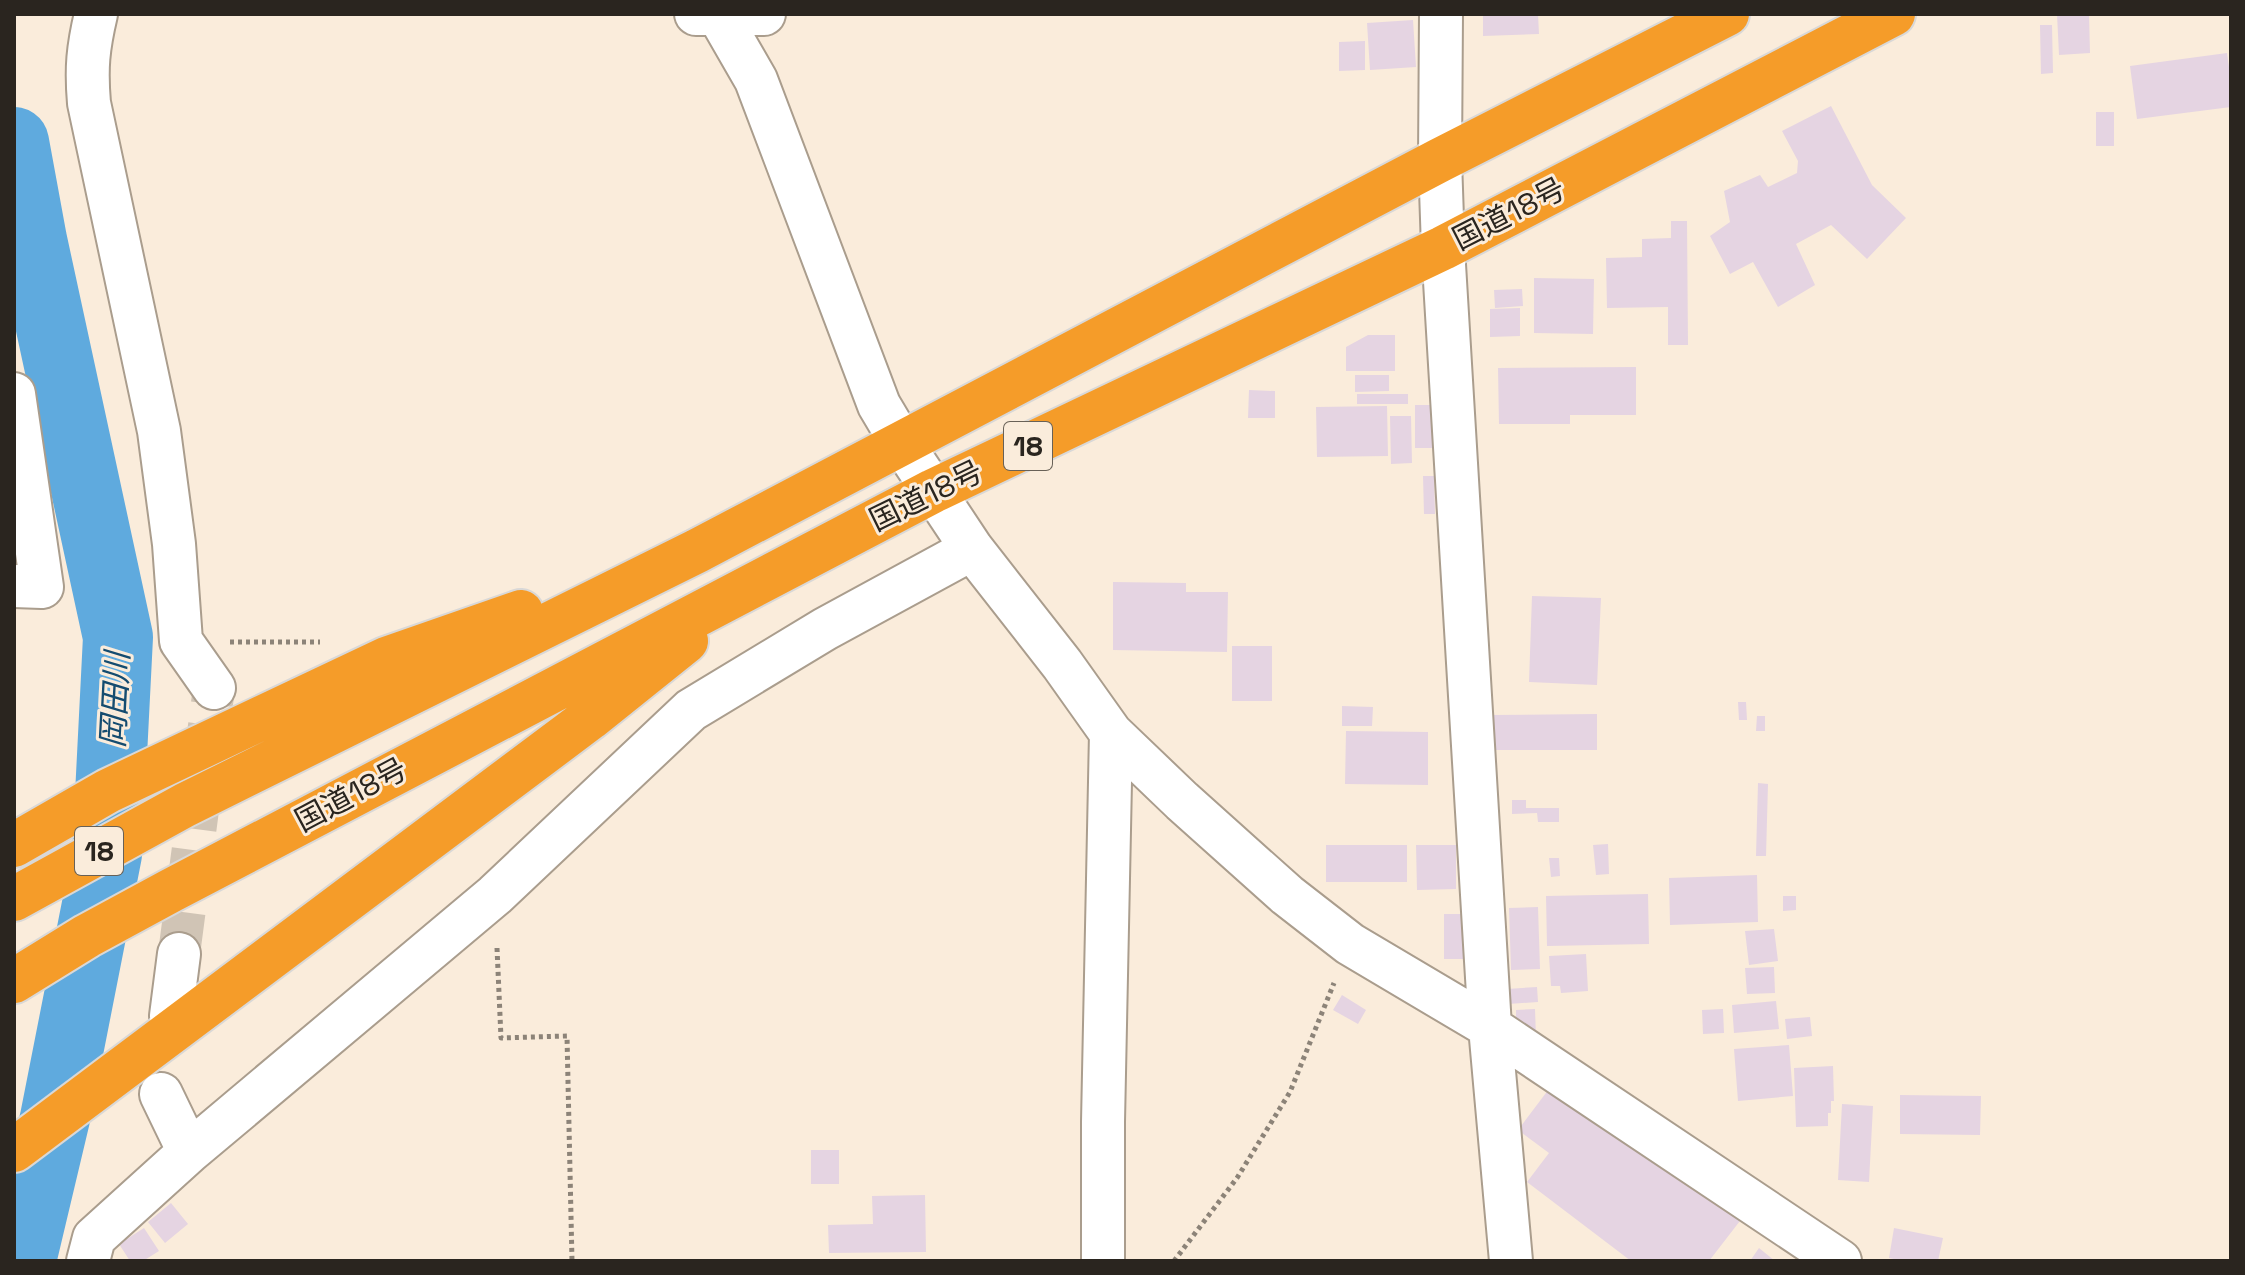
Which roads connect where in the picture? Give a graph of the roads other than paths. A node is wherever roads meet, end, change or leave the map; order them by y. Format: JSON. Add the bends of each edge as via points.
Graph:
{"nodes":[{"id":1,"x":96,"y":14,"type":"edge"},
{"id":2,"x":696,"y":14,"type":"edge"},
{"id":3,"x":718,"y":14,"type":"edge"},
{"id":4,"x":764,"y":14,"type":"edge"},
{"id":5,"x":1441,"y":14,"type":"edge"},
{"id":6,"x":1727,"y":14,"type":"edge"},
{"id":7,"x":1893,"y":14,"type":"edge"},
{"id":8,"x":1440,"y":160,"type":"junction"},
{"id":9,"x":1443,"y":248,"type":"junction"},
{"id":10,"x":14,"y":394,"type":"edge"},
{"id":11,"x":901,"y":442,"type":"junction"},
{"id":12,"x":933,"y":491,"type":"junction"},
{"id":13,"x":972,"y":549,"type":"junction"},
{"id":14,"x":697,"y":551,"type":"junction"},
{"id":15,"x":769,"y":575,"type":"junction"},
{"id":16,"x":14,"y":586,"type":"edge"},
{"id":17,"x":214,"y":688,"type":"tunnel mouth"},
{"id":18,"x":1111,"y":733,"type":"junction"},
{"id":19,"x":14,"y":845,"type":"edge"},
{"id":20,"x":14,"y":899,"type":"edge"},
{"id":21,"x":179,"y":954,"type":"tunnel mouth"},
{"id":22,"x":14,"y":981,"type":"edge"},
{"id":23,"x":1490,"y":1027,"type":"junction"},
{"id":24,"x":159,"y":1032,"type":"junction"},
{"id":25,"x":161,"y":1094,"type":"dead end"},
{"id":26,"x":14,"y":1150,"type":"edge"},
{"id":27,"x":189,"y":1152,"type":"junction"},
{"id":28,"x":88,"y":1261,"type":"edge"},
{"id":29,"x":1103,"y":1261,"type":"edge"},
{"id":30,"x":1511,"y":1261,"type":"edge"},
{"id":31,"x":1840,"y":1261,"type":"edge"}],
"edges":[{"from":1,"to":17,"type":"street","via":[[86,69],[89,103],[159,431],[181,641]]},
{"from":2,"to":3,"type":"street"},
{"from":3,"to":4,"type":"street"},
{"from":3,"to":11,"type":"street","via":[[756,80],[879,405]]},
{"from":5,"to":8,"type":"street"},
{"from":6,"to":8,"type":"highway","name":"国道18号","number":"18"},
{"from":7,"to":9,"type":"highway","name":"国道18号","number":"18"},
{"from":8,"to":9,"type":"street"},
{"from":8,"to":11,"type":"highway","name":"国道18号","number":"18"},
{"from":9,"to":12,"type":"highway","name":"国道18号","number":"18"},
{"from":9,"to":23,"type":"street"},
{"from":10,"to":16,"type":"street","via":[[42,587]]},
{"from":11,"to":12,"type":"street"},
{"from":11,"to":14,"type":"highway","name":"国道18号","number":"18"},
{"from":12,"to":13,"type":"street"},
{"from":12,"to":15,"type":"highway","name":"国道18号","number":"18"},
{"from":13,"to":18,"type":"street"},
{"from":13,"to":27,"type":"street","via":[[691,710],[495,895]]},
{"from":14,"to":19,"type":"highway","via":[[386,659],[190,750]]},
{"from":14,"to":20,"type":"highway","name":"国道18号","number":"18","via":[[185,805]]},
{"from":15,"to":22,"type":"highway","name":"国道18号","number":"18","via":[[170,891]]},
{"from":15,"to":24,"type":"highway","via":[[590,718]]},
{"from":18,"to":23,"type":"street","via":[[1287,895],[1350,944]]},
{"from":18,"to":29,"type":"street"},
{"from":21,"to":24,"type":"street"},
{"from":23,"to":30,"type":"street"},
{"from":23,"to":31,"type":"street"},
{"from":24,"to":26,"type":"highway"},
{"from":25,"to":27,"type":"street"},
{"from":27,"to":28,"type":"street","via":[[94,1238]]}]}
